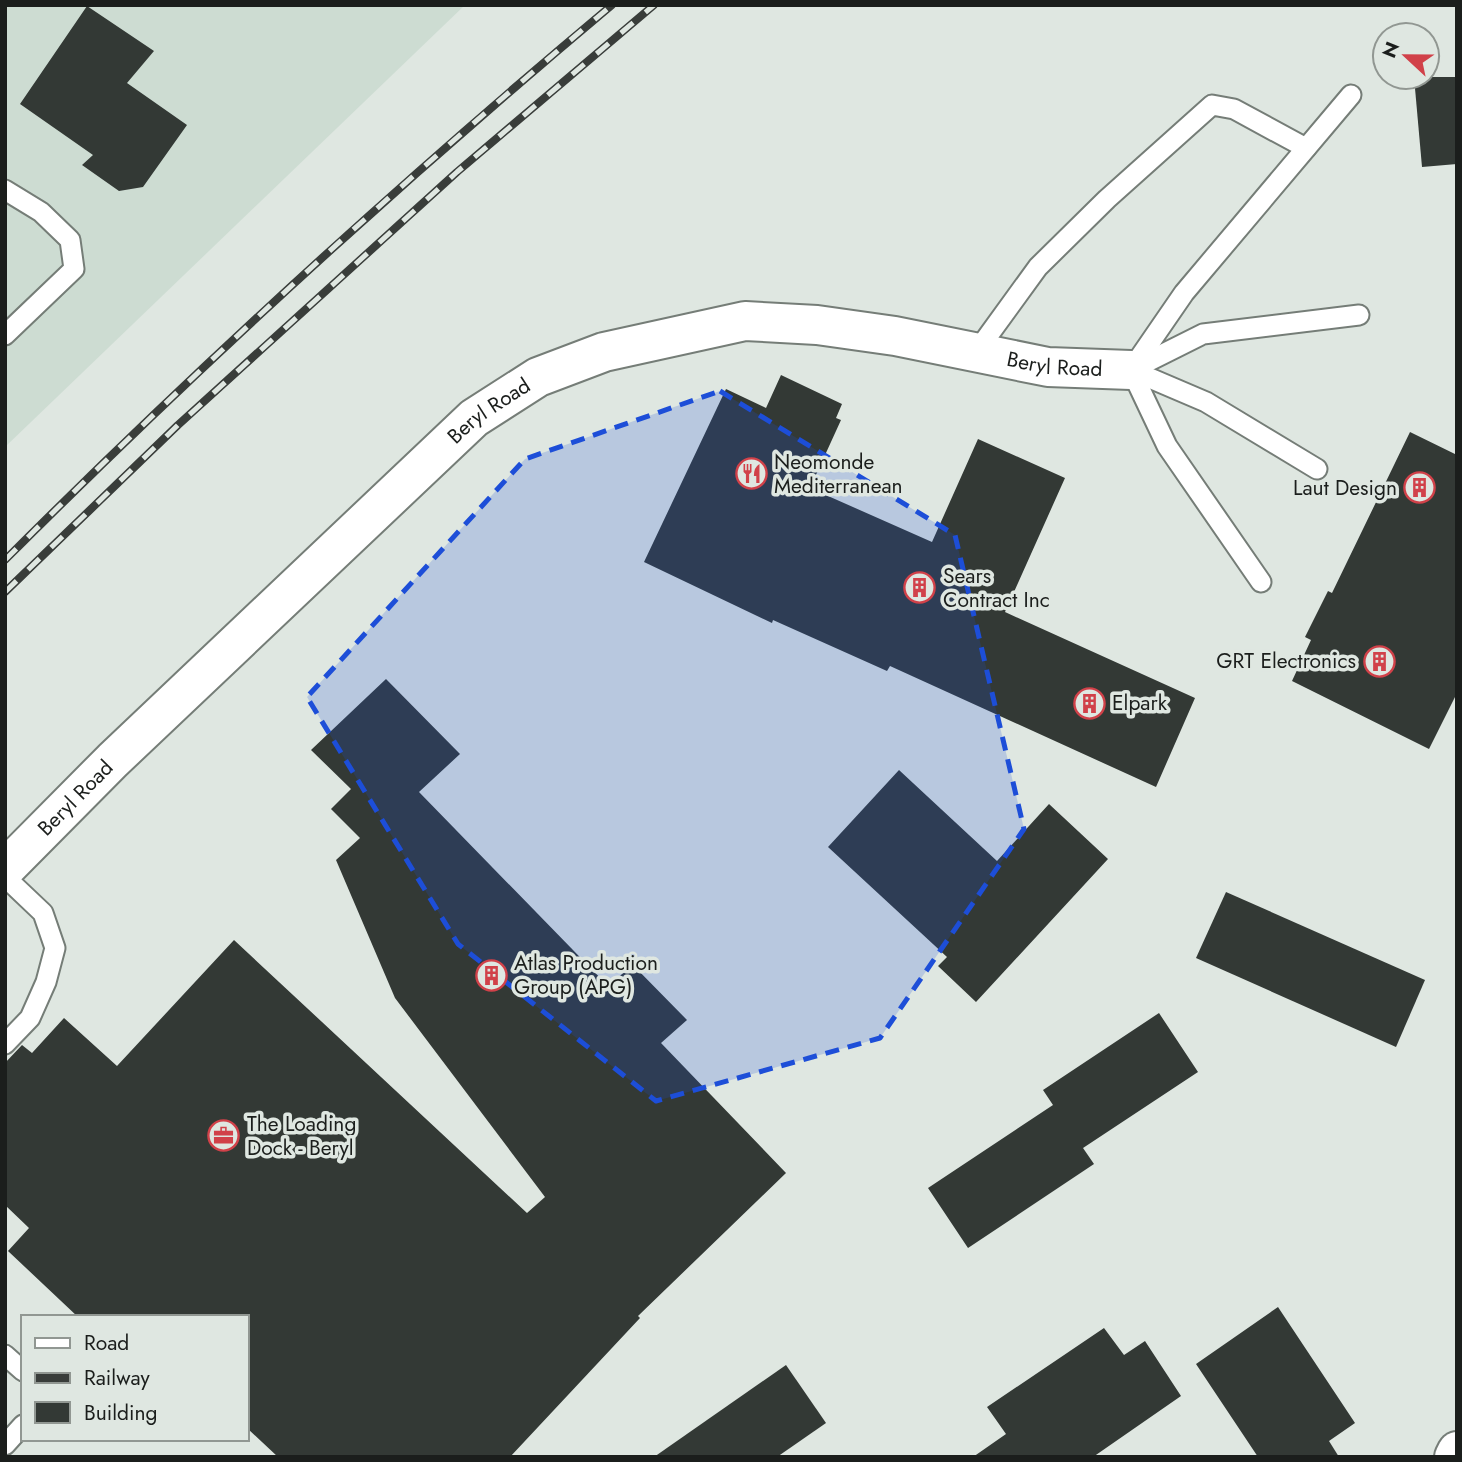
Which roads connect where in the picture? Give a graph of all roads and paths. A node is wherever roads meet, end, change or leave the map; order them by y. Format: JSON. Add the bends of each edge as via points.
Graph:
{"nodes":[{"id":1,"x":1351,"y":95,"type":"dead end"},
{"id":2,"x":1306,"y":148,"type":"junction"},
{"id":3,"x":5,"y":190,"type":"edge"},
{"id":4,"x":1359,"y":314,"type":"dead end"},
{"id":5,"x":5,"y":335,"type":"edge"},
{"id":6,"x":977,"y":351,"type":"junction"},
{"id":7,"x":1131,"y":370,"type":"junction"},
{"id":8,"x":1317,"y":469,"type":"dead end"},
{"id":9,"x":1261,"y":582,"type":"dead end"},
{"id":10,"x":5,"y":869,"type":"edge"},
{"id":11,"x":5,"y":877,"type":"edge"},
{"id":12,"x":5,"y":1044,"type":"edge"},
{"id":13,"x":5,"y":1354,"type":"edge"},
{"id":14,"x":21,"y":1369,"type":"edge"},
{"id":15,"x":21,"y":1426,"type":"edge"},
{"id":16,"x":5,"y":1445,"type":"edge"},
{"id":17,"x":1457,"y":1451,"type":"edge"},
{"id":18,"x":1454,"y":1457,"type":"edge"}],
"edges":[{"from":1,"to":2,"type":"lane"},
{"from":2,"to":6,"type":"lane","via":[[1234,109],[1212,105],[1038,267]]},
{"from":2,"to":7,"type":"lane","via":[[1184,293]]},
{"from":3,"to":5,"type":"lane","via":[[41,212],[70,240],[75,269]]},
{"from":4,"to":7,"type":"lane","via":[[1203,334]]},
{"from":6,"to":7,"type":"street","name":"Beryl Road","via":[[1048,367]]},
{"from":6,"to":10,"type":"street","name":"Beryl Road","via":[[817,325],[745,321],[604,352],[538,377],[474,418],[106,767]]},
{"from":7,"to":8,"type":"lane","via":[[1206,402]]},
{"from":7,"to":9,"type":"lane","via":[[1167,446]]},
{"from":11,"to":12,"type":"lane","via":[[43,913],[55,948],[30,1018]]},
{"from":13,"to":14,"type":"lane"},
{"from":15,"to":16,"type":"lane"},
{"from":17,"to":18,"type":"street"}]}
